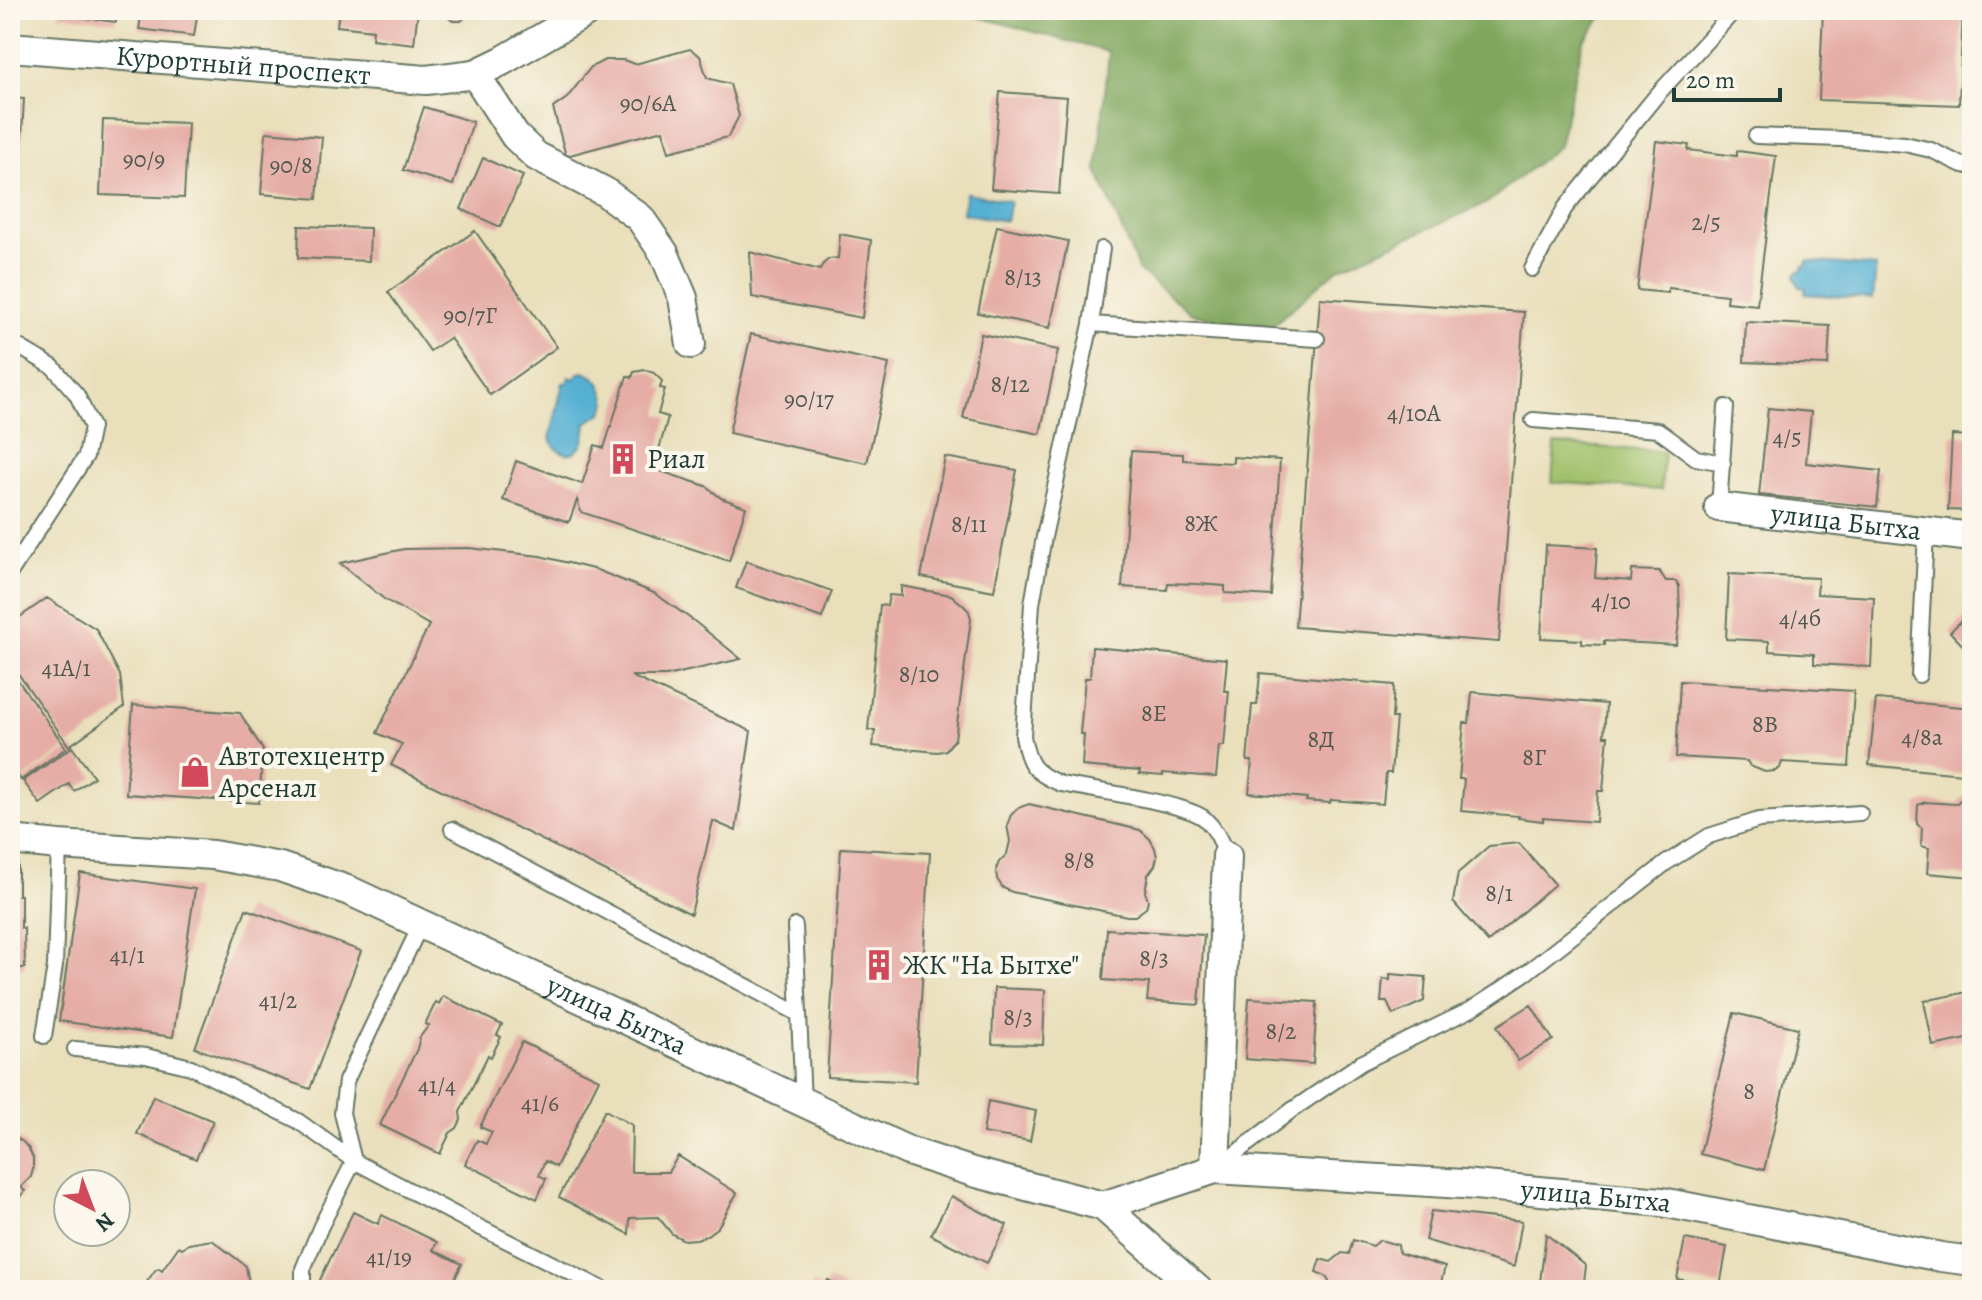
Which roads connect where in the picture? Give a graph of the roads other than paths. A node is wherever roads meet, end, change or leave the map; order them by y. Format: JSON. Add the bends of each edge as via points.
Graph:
{"nodes":[{"id":1,"x":590,"y":10,"type":"edge"},
{"id":2,"x":1735,"y":10,"type":"edge"},
{"id":3,"x":10,"y":47,"type":"edge"},
{"id":4,"x":475,"y":74,"type":"junction"},
{"id":5,"x":1756,"y":136,"type":"dead end"},
{"id":6,"x":1972,"y":167,"type":"edge"},
{"id":7,"x":1102,"y":249,"type":"dead end"},
{"id":8,"x":1532,"y":269,"type":"dead end"},
{"id":9,"x":1091,"y":324,"type":"junction"},
{"id":10,"x":1317,"y":339,"type":"dead end"},
{"id":11,"x":691,"y":344,"type":"dead end"},
{"id":12,"x":10,"y":347,"type":"edge"},
{"id":13,"x":1726,"y":407,"type":"dead end"},
{"id":14,"x":1533,"y":420,"type":"dead end"},
{"id":15,"x":1723,"y":463,"type":"junction"},
{"id":16,"x":1719,"y":507,"type":"joint"},
{"id":17,"x":1926,"y":532,"type":"junction"},
{"id":18,"x":1972,"y":537,"type":"edge"},
{"id":19,"x":10,"y":573,"type":"edge"},
{"id":20,"x":1919,"y":675,"type":"dead end"},
{"id":21,"x":1860,"y":813,"type":"dead end"},
{"id":22,"x":452,"y":829,"type":"dead end"},
{"id":23,"x":10,"y":840,"type":"edge"},
{"id":24,"x":59,"y":845,"type":"junction"},
{"id":25,"x":1227,"y":856,"type":"joint"},
{"id":26,"x":421,"y":924,"type":"junction"},
{"id":27,"x":795,"y":926,"type":"dead end"},
{"id":28,"x":799,"y":1014,"type":"junction"},
{"id":29,"x":44,"y":1036,"type":"dead end"},
{"id":30,"x":75,"y":1049,"type":"dead end"},
{"id":31,"x":803,"y":1103,"type":"junction"},
{"id":32,"x":354,"y":1161,"type":"junction"},
{"id":33,"x":1215,"y":1169,"type":"junction"},
{"id":34,"x":1103,"y":1206,"type":"junction"},
{"id":35,"x":1972,"y":1261,"type":"edge"},
{"id":36,"x":303,"y":1290,"type":"edge"},
{"id":37,"x":605,"y":1290,"type":"edge"},
{"id":38,"x":1198,"y":1290,"type":"edge"}],
"edges":[{"from":1,"to":4,"type":"street","name":"Курортный проспект"},
{"from":2,"to":8,"type":"lane","via":[[1565,208]]},
{"from":3,"to":4,"type":"street","name":"Курортный проспект","via":[[426,80]]},
{"from":4,"to":11,"type":"street","via":[[515,136],[536,156],[605,192],[640,218],[664,253],[683,298]]},
{"from":5,"to":6,"type":"lane","via":[[1905,144]]},
{"from":7,"to":9,"type":"lane"},
{"from":9,"to":10,"type":"lane"},
{"from":9,"to":25,"type":"lane","via":[[1032,604],[1026,753],[1031,766],[1061,784],[1182,808],[1203,817],[1219,834]]},
{"from":12,"to":19,"type":"lane","via":[[53,367],[77,395],[92,427],[86,456]]},
{"from":13,"to":15,"type":"lane"},
{"from":14,"to":15,"type":"lane","via":[[1658,430],[1696,458]]},
{"from":15,"to":16,"type":"lane"},
{"from":16,"to":17,"type":"street","name":"улица Бытха"},
{"from":17,"to":18,"type":"street","name":"улица Бытха"},
{"from":17,"to":20,"type":"lane"},
{"from":21,"to":33,"type":"lane","via":[[1759,820],[1709,836],[1518,978],[1470,1010],[1361,1063]]},
{"from":22,"to":28,"type":"lane"},
{"from":23,"to":24,"type":"street","name":"улица Бытха"},
{"from":24,"to":26,"type":"street","name":"улица Бытха","via":[[213,855],[280,867]]},
{"from":24,"to":29,"type":"lane","via":[[55,966]]},
{"from":25,"to":33,"type":"street"},
{"from":26,"to":31,"type":"street","name":"улица Бытха"},
{"from":26,"to":32,"type":"lane","via":[[346,1081],[342,1113]]},
{"from":27,"to":28,"type":"lane"},
{"from":28,"to":31,"type":"lane"},
{"from":30,"to":32,"type":"lane","via":[[191,1067],[298,1121]]},
{"from":31,"to":34,"type":"street","name":"улица Бытха","via":[[908,1151]]},
{"from":32,"to":36,"type":"lane","via":[[303,1269]]},
{"from":32,"to":37,"type":"lane"},
{"from":33,"to":34,"type":"street","name":"улица Бытха"},
{"from":33,"to":35,"type":"street","name":"улица Бытха","via":[[1662,1202]]},
{"from":34,"to":38,"type":"street"}]}
